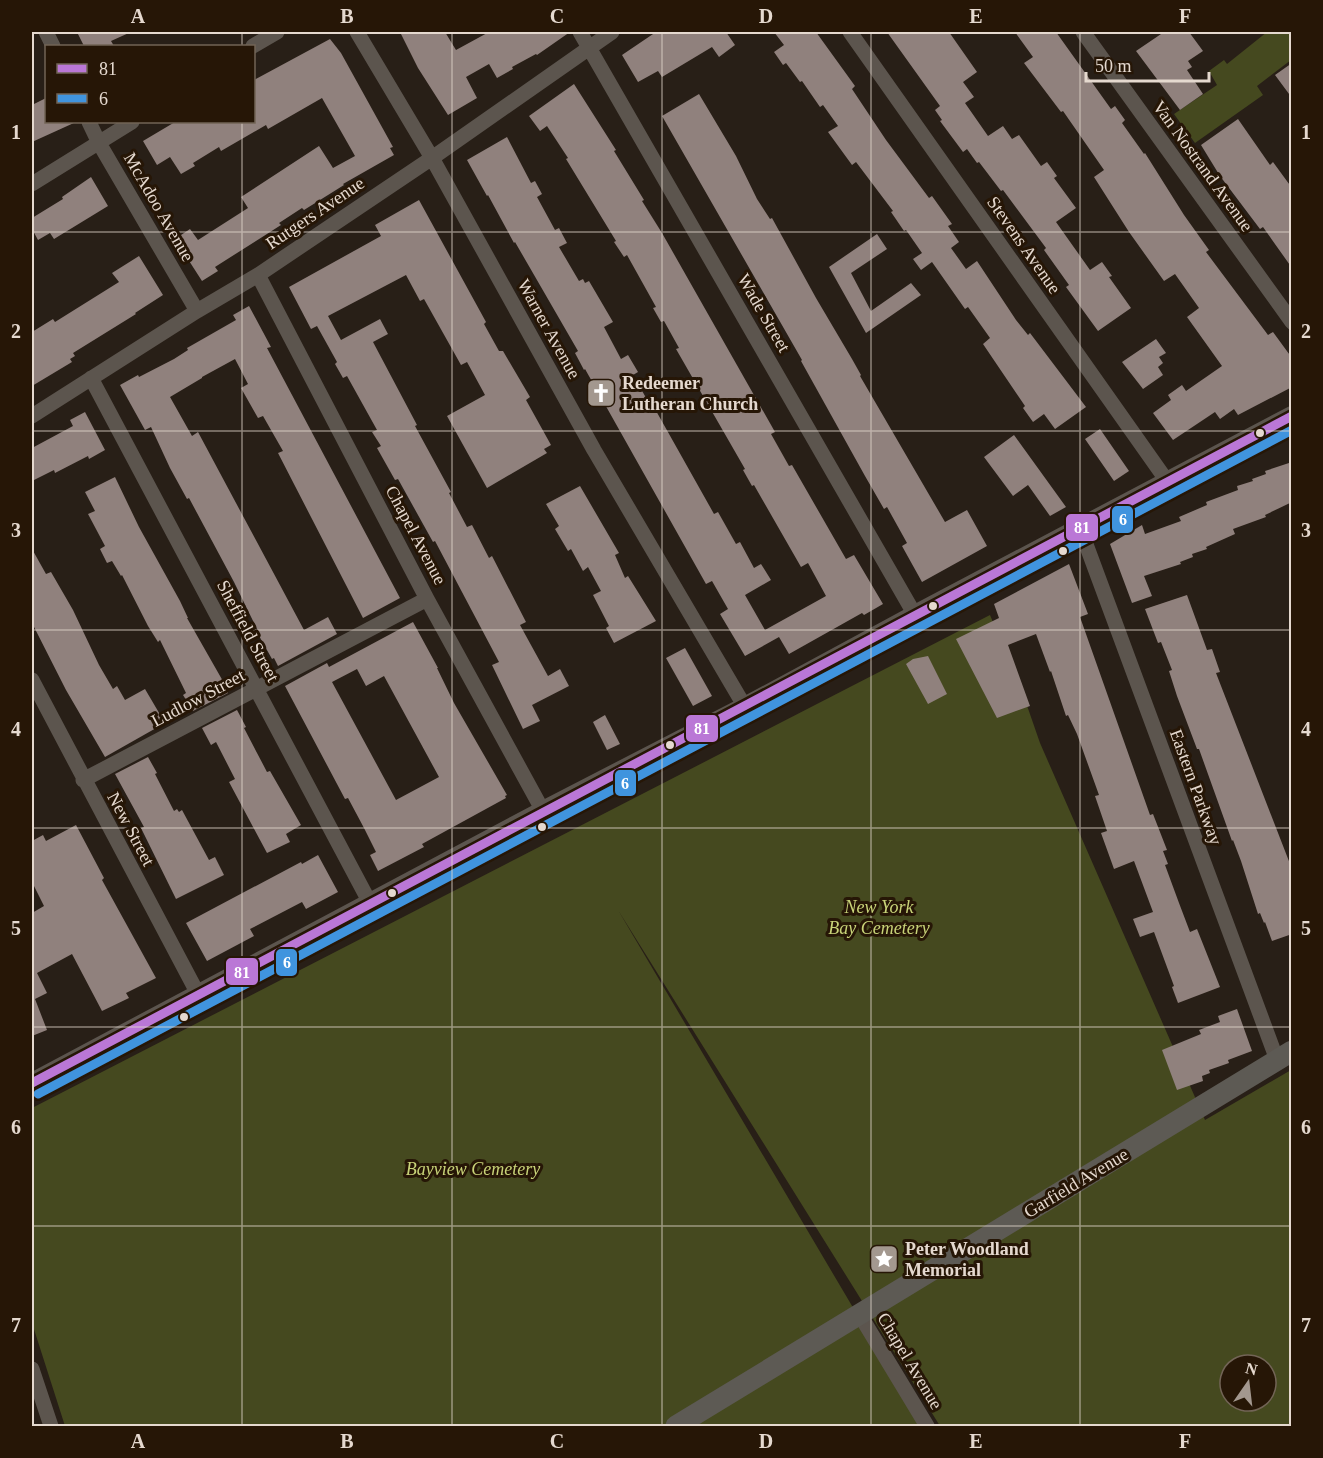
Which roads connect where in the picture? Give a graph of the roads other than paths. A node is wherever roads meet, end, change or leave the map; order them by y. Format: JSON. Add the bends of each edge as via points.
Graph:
{"nodes":[{"id":1,"x":277,"y":32,"type":"edge"},
{"id":2,"x":357,"y":32,"type":"edge"},
{"id":3,"x":580,"y":32,"type":"edge"},
{"id":4,"x":612,"y":32,"type":"edge"},
{"id":5,"x":850,"y":32,"type":"edge"},
{"id":6,"x":1083,"y":32,"type":"edge"},
{"id":7,"x":255,"y":45,"type":"edge"},
{"id":8,"x":589,"y":48,"type":"junction"},
{"id":9,"x":89,"y":123,"type":"edge"},
{"id":10,"x":130,"y":123,"type":"edge"},
{"id":11,"x":99,"y":143,"type":"junction"},
{"id":12,"x":432,"y":158,"type":"junction"},
{"id":13,"x":32,"y":184,"type":"edge"},
{"id":14,"x":258,"y":275,"type":"junction"},
{"id":15,"x":197,"y":311,"type":"junction"},
{"id":16,"x":1292,"y":322,"type":"edge"},
{"id":17,"x":91,"y":378,"type":"junction"},
{"id":18,"x":32,"y":416,"type":"edge"},
{"id":19,"x":1292,"y":416,"type":"edge"},
{"id":20,"x":1167,"y":481,"type":"junction"},
{"id":21,"x":1080,"y":528,"type":"junction"},
{"id":22,"x":427,"y":599,"type":"junction"},
{"id":23,"x":915,"y":615,"type":"junction"},
{"id":24,"x":32,"y":680,"type":"edge"},
{"id":25,"x":256,"y":689,"type":"junction"},
{"id":26,"x":745,"y":707,"type":"junction"},
{"id":27,"x":83,"y":780,"type":"junction"},
{"id":28,"x":543,"y":811,"type":"junction"},
{"id":29,"x":370,"y":903,"type":"junction"},
{"id":30,"x":198,"y":994,"type":"junction"},
{"id":31,"x":1284,"y":1055,"type":"edge"},
{"id":32,"x":32,"y":1083,"type":"edge"},
{"id":33,"x":860,"y":1315,"type":"junction"},
{"id":34,"x":32,"y":1369,"type":"edge"},
{"id":35,"x":51,"y":1426,"type":"edge"},
{"id":36,"x":676,"y":1426,"type":"edge"},
{"id":37,"x":927,"y":1426,"type":"edge"}],
"edges":[{"from":1,"to":7,"type":"street"},
{"from":2,"to":12,"type":"street","name":"Warner Avenue"},
{"from":3,"to":8,"type":"street","name":"Wade Street"},
{"from":4,"to":8,"type":"street","name":"Rutgers Avenue"},
{"from":5,"to":20,"type":"street","name":"Stevens Avenue"},
{"from":6,"to":16,"type":"street","name":"Van Nostrand Avenue"},
{"from":8,"to":12,"type":"street","name":"Rutgers Avenue"},
{"from":8,"to":23,"type":"street","name":"Wade Street"},
{"from":9,"to":11,"type":"street","name":"McAdoo Avenue"},
{"from":10,"to":11,"type":"street"},
{"from":11,"to":13,"type":"street"},
{"from":11,"to":15,"type":"street","name":"McAdoo Avenue"},
{"from":12,"to":14,"type":"street","name":"Rutgers Avenue"},
{"from":12,"to":26,"type":"street","name":"Warner Avenue","via":[[594,450]]},
{"from":14,"to":15,"type":"street","name":"Rutgers Avenue"},
{"from":14,"to":22,"type":"street","name":"Chapel Avenue"},
{"from":15,"to":17,"type":"street","name":"Rutgers Avenue"},
{"from":17,"to":18,"type":"street","name":"Rutgers Avenue"},
{"from":17,"to":25,"type":"street","name":"Sheffield Street"},
{"from":19,"to":20,"type":"street"},
{"from":20,"to":21,"type":"street"},
{"from":21,"to":23,"type":"street"},
{"from":21,"to":31,"type":"street","name":"Eastern Parkway"},
{"from":22,"to":25,"type":"street","name":"Ludlow Street"},
{"from":22,"to":28,"type":"street","name":"Chapel Avenue"},
{"from":23,"to":26,"type":"street"},
{"from":24,"to":27,"type":"street","name":"New Street"},
{"from":25,"to":27,"type":"street","name":"Ludlow Street"},
{"from":25,"to":29,"type":"street","name":"Sheffield Street"},
{"from":26,"to":28,"type":"street"},
{"from":27,"to":30,"type":"street","name":"New Street"},
{"from":28,"to":29,"type":"street"},
{"from":29,"to":30,"type":"street"},
{"from":30,"to":32,"type":"street"},
{"from":31,"to":33,"type":"main road","name":"Garfield Avenue"},
{"from":33,"to":36,"type":"main road","name":"Garfield Avenue"},
{"from":33,"to":37,"type":"street","name":"Chapel Avenue"},
{"from":34,"to":35,"type":"street"}]}
